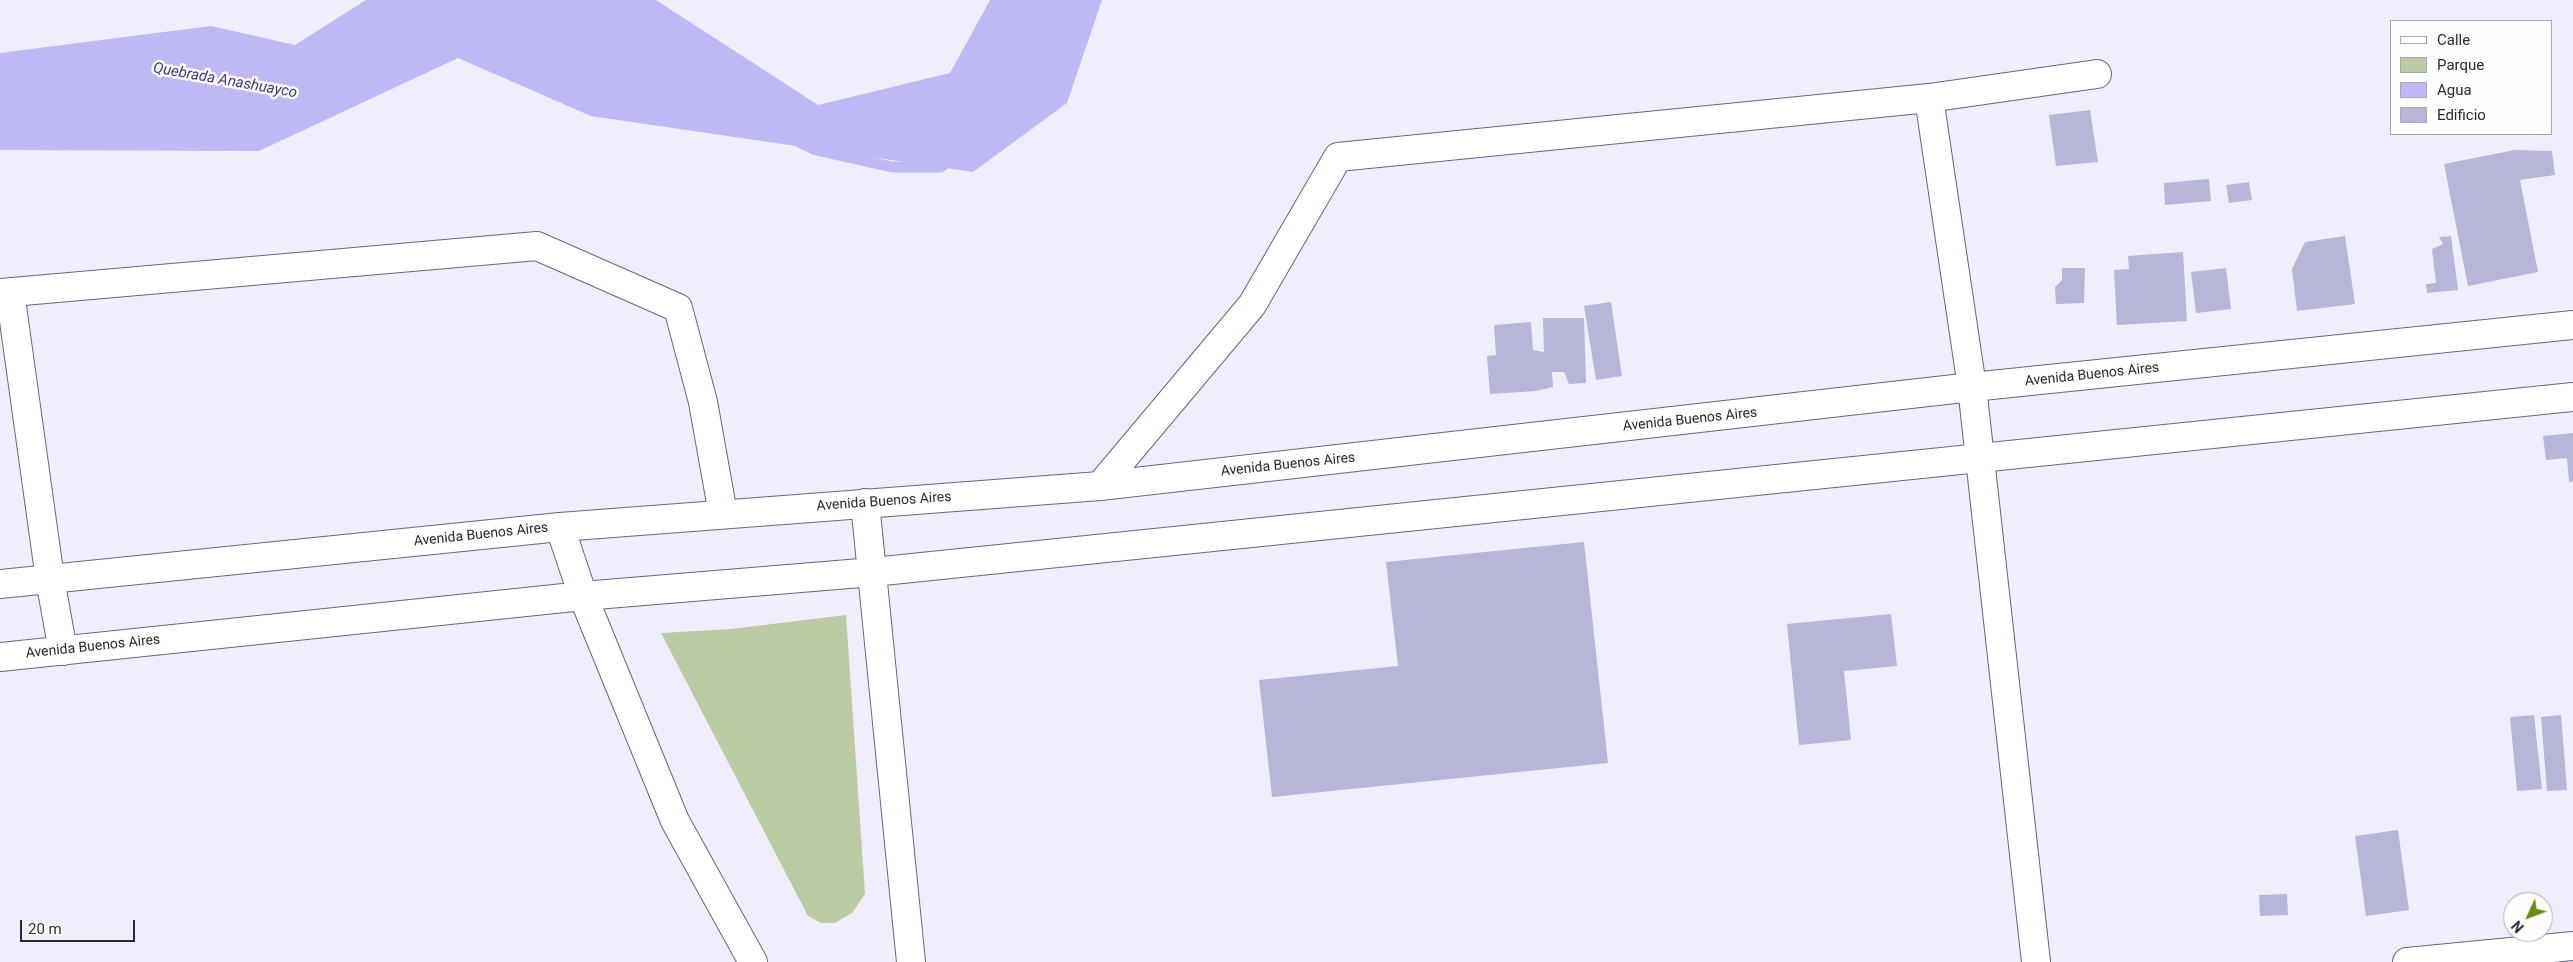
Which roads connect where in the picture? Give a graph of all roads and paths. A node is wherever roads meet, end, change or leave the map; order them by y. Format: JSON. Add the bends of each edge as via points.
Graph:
{"nodes":[{"id":1,"x":2097,"y":74,"type":"dead end"},
{"id":2,"x":1929,"y":98,"type":"junction"},
{"id":3,"x":5,"y":292,"type":"edge"},
{"id":4,"x":2573,"y":325,"type":"edge"},
{"id":5,"x":1972,"y":388,"type":"junction"},
{"id":6,"x":2573,"y":397,"type":"edge"},
{"id":7,"x":1981,"y":458,"type":"junction"},
{"id":8,"x":1100,"y":486,"type":"junction"},
{"id":9,"x":865,"y":503,"type":"junction"},
{"id":10,"x":723,"y":514,"type":"junction"},
{"id":11,"x":560,"y":527,"type":"junction"},
{"id":12,"x":873,"y":572,"type":"junction"},
{"id":13,"x":50,"y":580,"type":"junction"},
{"id":14,"x":0,"y":584,"type":"edge"},
{"id":15,"x":583,"y":596,"type":"junction"},
{"id":16,"x":63,"y":650,"type":"junction"},
{"id":17,"x":0,"y":657,"type":"edge"},
{"id":18,"x":2573,"y":946,"type":"edge"},
{"id":19,"x":753,"y":962,"type":"edge"},
{"id":20,"x":911,"y":962,"type":"edge"},
{"id":21,"x":2036,"y":962,"type":"edge"},
{"id":22,"x":2407,"y":962,"type":"edge"}],
"edges":[{"from":1,"to":2,"type":"street"},
{"from":2,"to":5,"type":"street"},
{"from":2,"to":8,"type":"street","via":[[1338,157],[1252,305]]},
{"from":3,"to":10,"type":"street","via":[[537,246],[678,308],[703,402]]},
{"from":3,"to":13,"type":"street"},
{"from":4,"to":5,"type":"street","name":"Avenida Buenos Aires"},
{"from":5,"to":7,"type":"street"},
{"from":5,"to":8,"type":"street","name":"Avenida Buenos Aires"},
{"from":6,"to":7,"type":"street","name":"Avenida Buenos Aires"},
{"from":7,"to":12,"type":"street","name":"Avenida Buenos Aires"},
{"from":7,"to":21,"type":"street"},
{"from":8,"to":9,"type":"street","name":"Avenida Buenos Aires"},
{"from":9,"to":10,"type":"street","name":"Avenida Buenos Aires"},
{"from":9,"to":12,"type":"street"},
{"from":10,"to":11,"type":"street","name":"Avenida Buenos Aires"},
{"from":11,"to":13,"type":"street","name":"Avenida Buenos Aires"},
{"from":11,"to":15,"type":"street"},
{"from":12,"to":15,"type":"street","name":"Avenida Buenos Aires"},
{"from":12,"to":20,"type":"street"},
{"from":13,"to":14,"type":"street","name":"Avenida Buenos Aires"},
{"from":13,"to":16,"type":"street"},
{"from":15,"to":16,"type":"street","name":"Avenida Buenos Aires"},
{"from":15,"to":19,"type":"street","via":[[675,822]]},
{"from":16,"to":17,"type":"street","name":"Avenida Buenos Aires"},
{"from":18,"to":22,"type":"street"}]}
